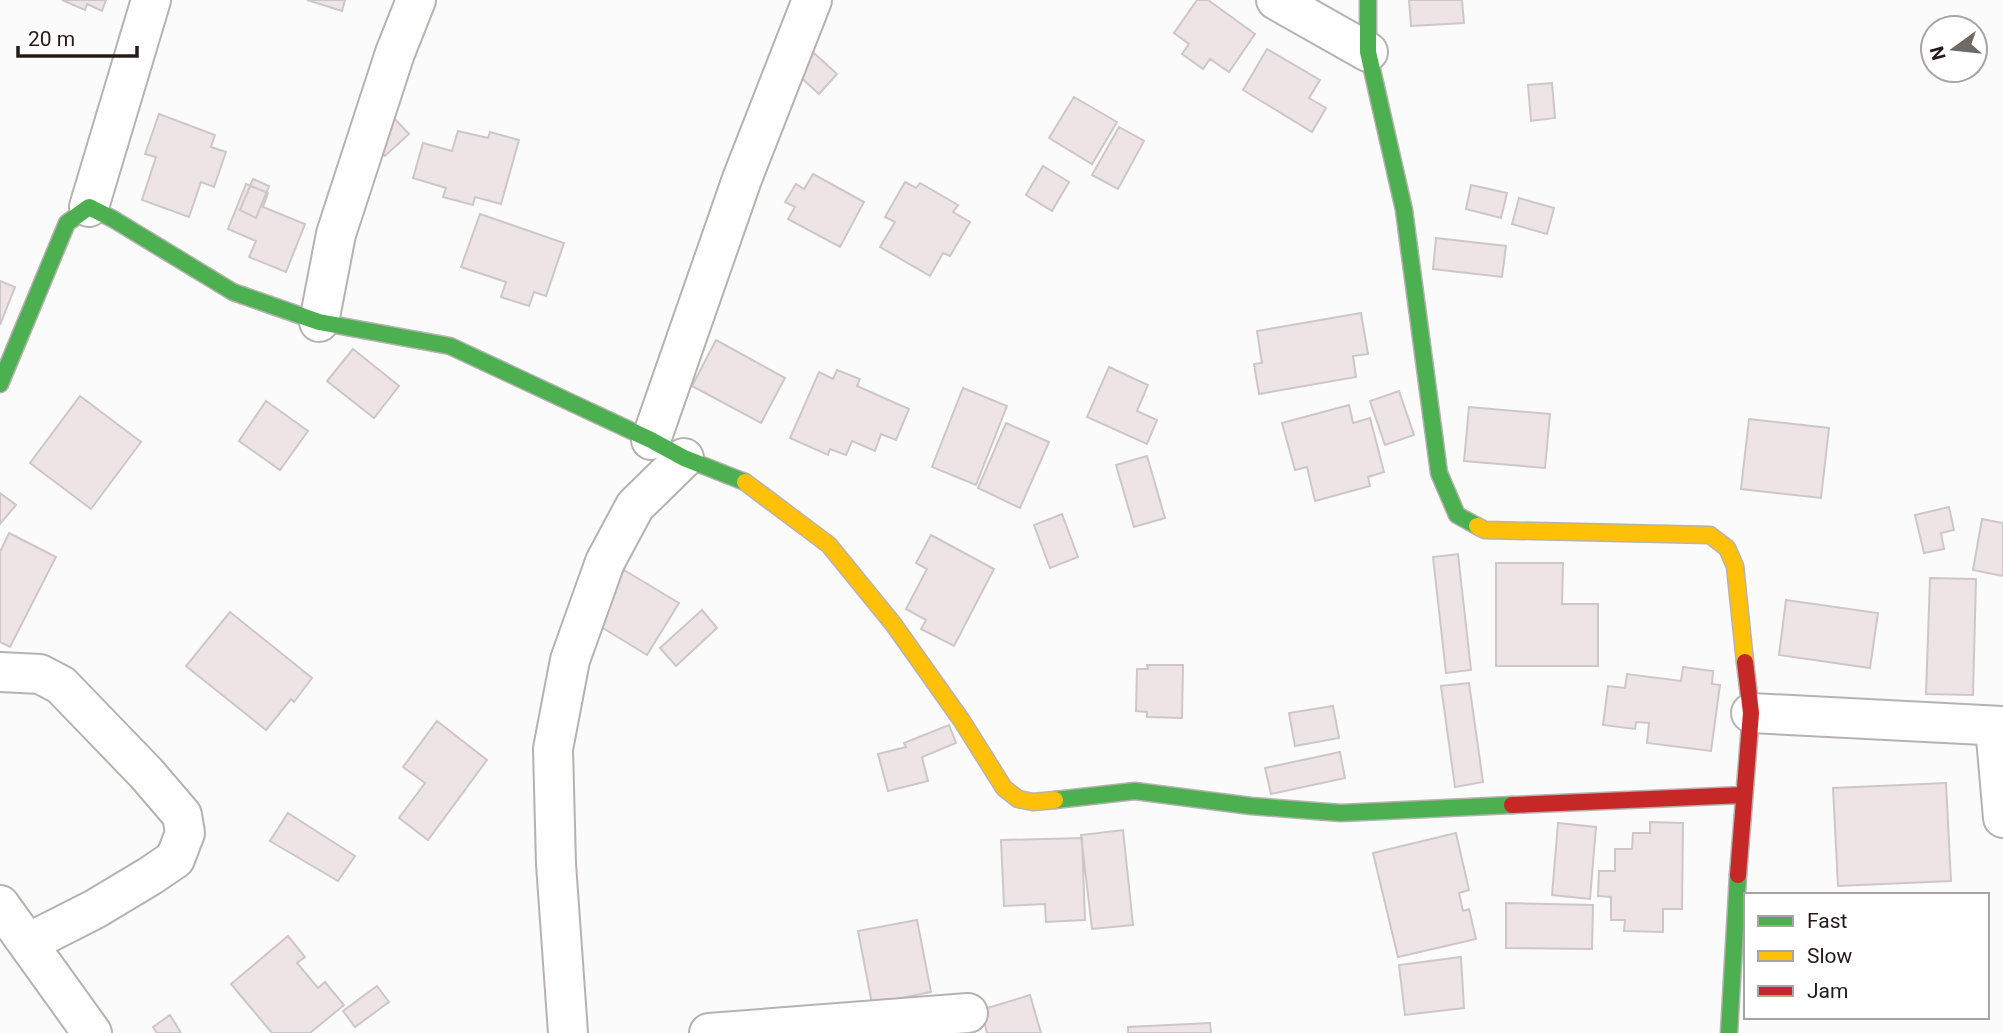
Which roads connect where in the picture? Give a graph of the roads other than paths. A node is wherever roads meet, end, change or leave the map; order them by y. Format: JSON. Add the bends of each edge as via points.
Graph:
{"nodes":[{"id":1,"x":151,"y":0,"type":"edge"},
{"id":2,"x":416,"y":0,"type":"edge"},
{"id":3,"x":812,"y":0,"type":"edge"},
{"id":4,"x":1276,"y":0,"type":"edge"},
{"id":5,"x":1368,"y":0,"type":"edge"},
{"id":6,"x":1367,"y":52,"type":"junction"},
{"id":7,"x":89,"y":207,"type":"junction"},
{"id":8,"x":319,"y":321,"type":"junction"},
{"id":9,"x":0,"y":384,"type":"edge"},
{"id":10,"x":668,"y":449,"type":"junction"},
{"id":11,"x":0,"y":672,"type":"edge"},
{"id":12,"x":1751,"y":713,"type":"junction"},
{"id":13,"x":1999,"y":726,"type":"edge"},
{"id":14,"x":1743,"y":795,"type":"junction"},
{"id":15,"x":2003,"y":818,"type":"edge"},
{"id":16,"x":0,"y":905,"type":"edge"},
{"id":17,"x":28,"y":943,"type":"junction"},
{"id":18,"x":968,"y":1013,"type":"dead end"},
{"id":19,"x":93,"y":1033,"type":"edge"},
{"id":20,"x":568,"y":1033,"type":"edge"},
{"id":21,"x":709,"y":1033,"type":"edge"},
{"id":22,"x":1729,"y":1033,"type":"edge"}],
"edges":[{"from":1,"to":7,"type":"street"},
{"from":2,"to":8,"type":"street","via":[[335,234]]},
{"from":3,"to":10,"type":"street","via":[[742,179]]},
{"from":4,"to":6,"type":"street"},
{"from":5,"to":6,"type":"street"},
{"from":6,"to":12,"type":"street","via":[[1404,210],[1438,473],[1457,515],[1485,530],[1710,535],[1727,548],[1735,566]]},
{"from":7,"to":8,"type":"street","via":[[233,292]]},
{"from":7,"to":9,"type":"street","via":[[67,223]]},
{"from":8,"to":10,"type":"street","via":[[450,346]]},
{"from":10,"to":14,"type":"street","via":[[751,485],[829,545],[894,625],[1004,788],[1018,799],[1033,802],[1135,791],[1342,813]]},
{"from":10,"to":20,"type":"street","via":[[605,562],[570,660],[553,749]]},
{"from":11,"to":17,"type":"street","via":[[40,674],[61,685],[182,815],[185,833],[175,859],[95,909]]},
{"from":12,"to":13,"type":"street"},
{"from":12,"to":14,"type":"street"},
{"from":13,"to":15,"type":"street","via":[[1997,768]]},
{"from":14,"to":22,"type":"street"},
{"from":16,"to":17,"type":"street"},
{"from":17,"to":19,"type":"street"},
{"from":18,"to":21,"type":"street"}]}
